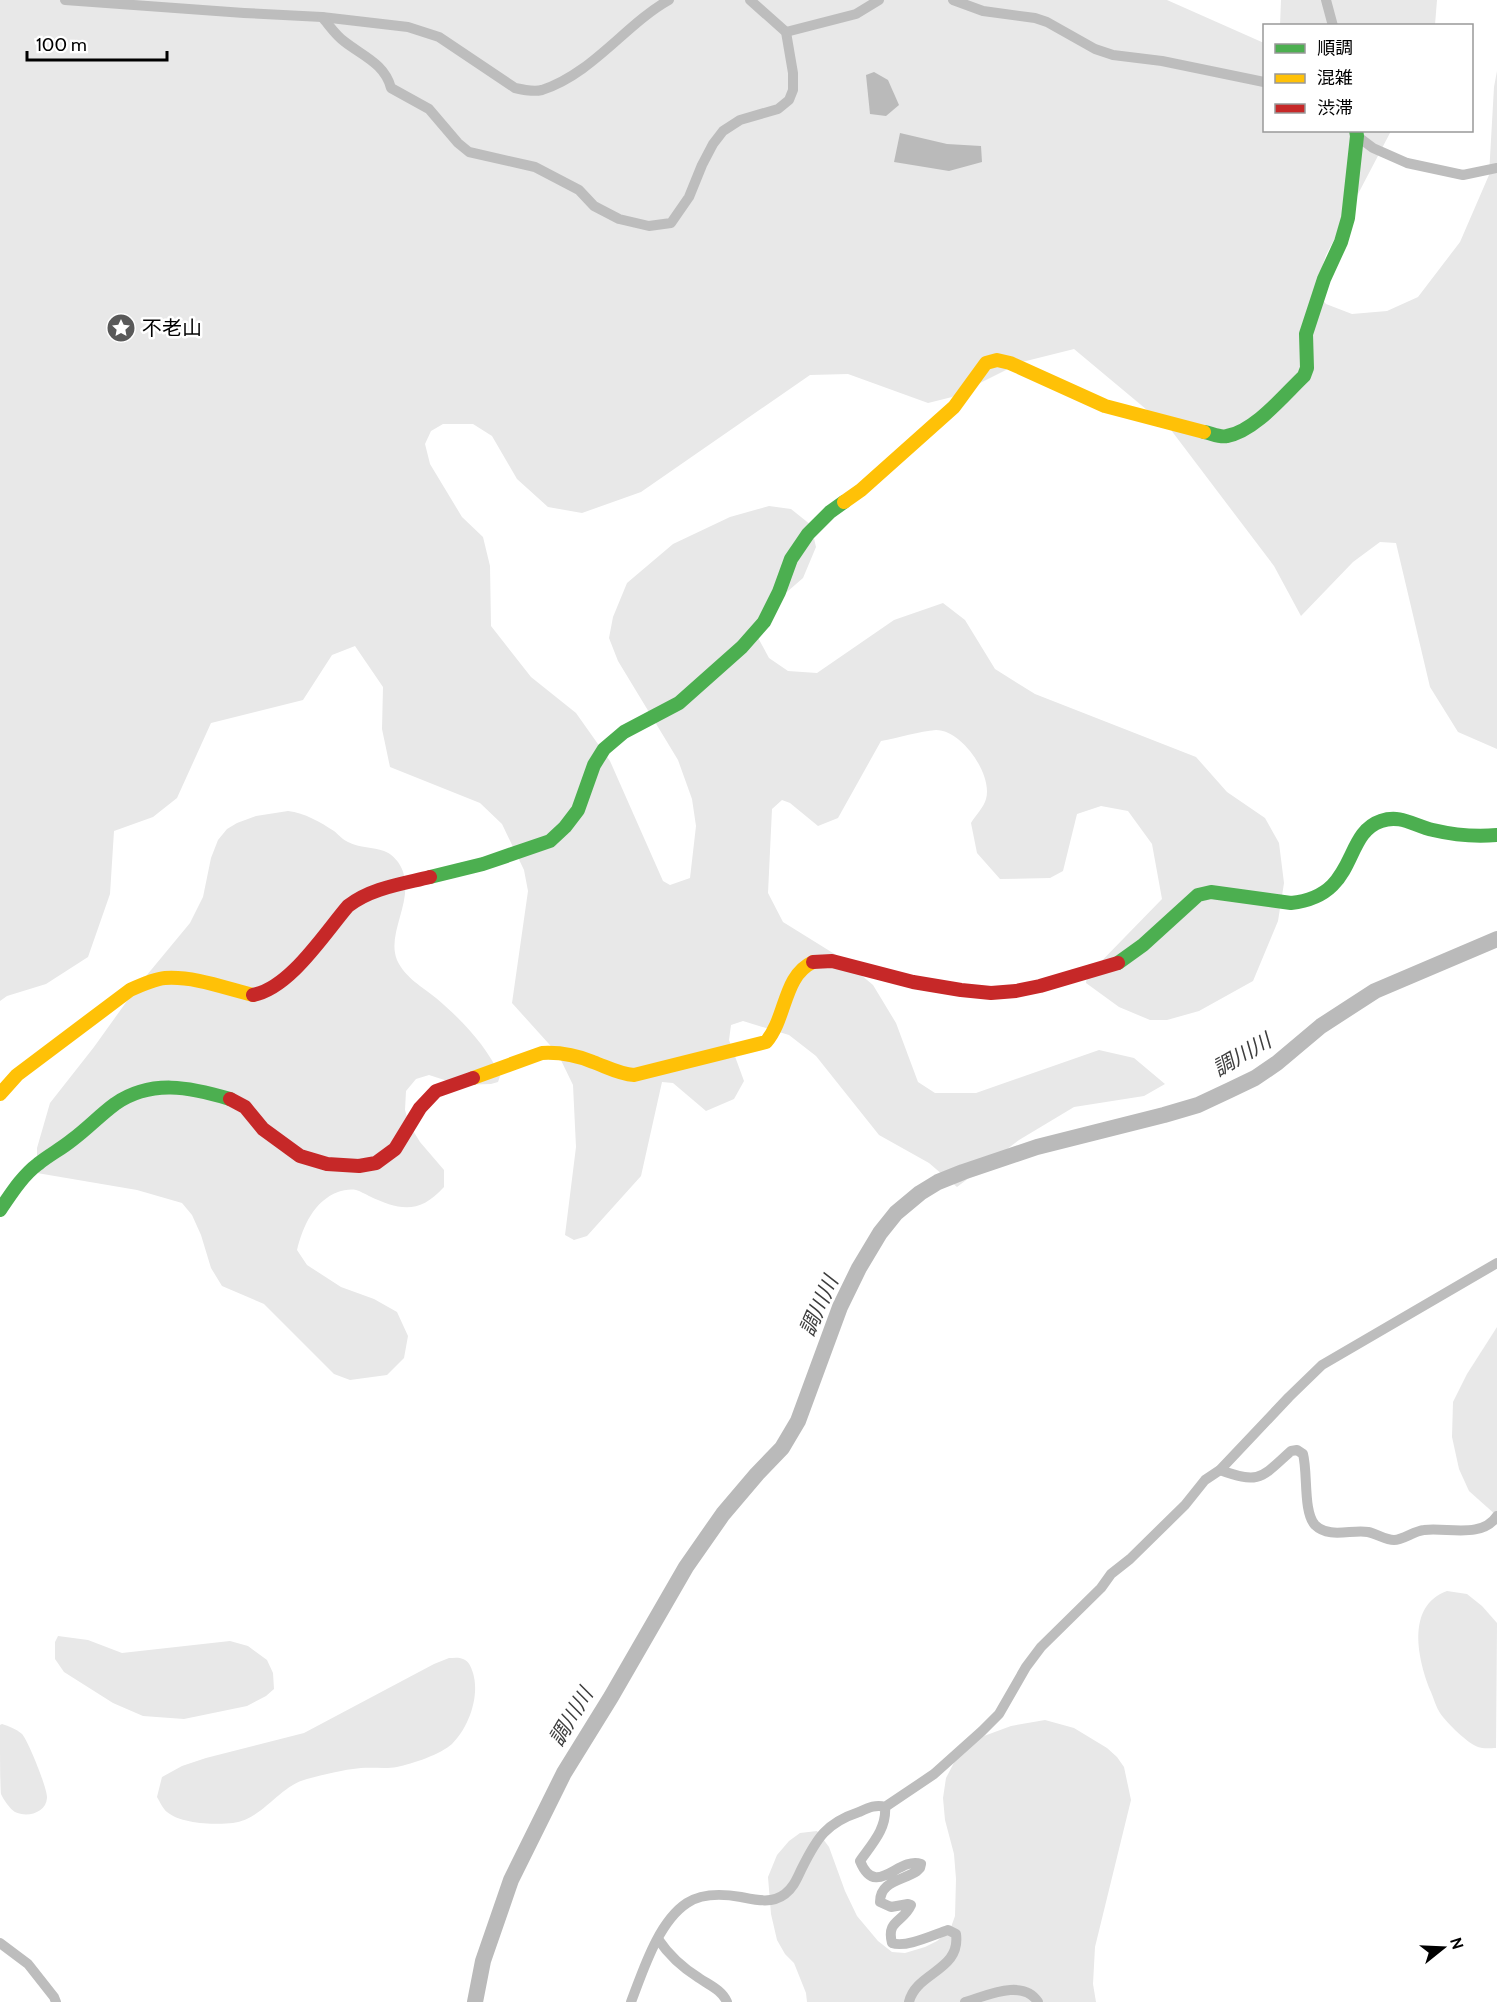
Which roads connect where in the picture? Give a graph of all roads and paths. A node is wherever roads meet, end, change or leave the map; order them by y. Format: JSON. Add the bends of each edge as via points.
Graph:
{"nodes":[{"id":1,"x":64,"y":0,"type":"edge"},
{"id":2,"x":669,"y":0,"type":"edge"},
{"id":3,"x":750,"y":0,"type":"edge"},
{"id":4,"x":879,"y":0,"type":"edge"},
{"id":5,"x":953,"y":0,"type":"edge"},
{"id":6,"x":1326,"y":0,"type":"edge"},
{"id":7,"x":322,"y":17,"type":"junction"},
{"id":8,"x":1332,"y":24,"type":"edge"},
{"id":9,"x":786,"y":32,"type":"junction"},
{"id":10,"x":1263,"y":82,"type":"edge"},
{"id":11,"x":1356,"y":133,"type":"edge"},
{"id":12,"x":1497,"y":168,"type":"edge"},
{"id":13,"x":1497,"y":835,"type":"edge"},
{"id":14,"x":0,"y":1094,"type":"edge"},
{"id":15,"x":0,"y":1210,"type":"edge"},
{"id":16,"x":1497,"y":1263,"type":"edge"},
{"id":17,"x":1220,"y":1470,"type":"junction"},
{"id":18,"x":1497,"y":1516,"type":"edge"},
{"id":19,"x":885,"y":1807,"type":"junction"},
{"id":20,"x":658,"y":1939,"type":"junction"},
{"id":21,"x":0,"y":1943,"type":"edge"},
{"id":22,"x":56,"y":2002,"type":"edge"},
{"id":23,"x":631,"y":2002,"type":"edge"},
{"id":24,"x":728,"y":2002,"type":"edge"},
{"id":25,"x":909,"y":2002,"type":"edge"},
{"id":26,"x":965,"y":2002,"type":"edge"},
{"id":27,"x":1038,"y":2002,"type":"edge"}],
"edges":[{"from":1,"to":7,"type":"street"},
{"from":2,"to":7,"type":"street","via":[[580,69],[541,90],[528,91],[514,88],[439,37],[408,27]]},
{"from":3,"to":9,"type":"street"},
{"from":4,"to":9,"type":"street","via":[[856,14]]},
{"from":5,"to":10,"type":"street","via":[[983,11],[1047,22],[1095,50],[1113,55]]},
{"from":6,"to":8,"type":"street"},
{"from":7,"to":9,"type":"street","via":[[342,41],[376,63],[391,88],[429,109],[469,152],[535,166],[579,190],[594,206],[619,219],[650,226],[671,223],[723,131],[740,120],[778,109],[789,100],[794,73]]},
{"from":11,"to":12,"type":"street","via":[[1373,148],[1407,163],[1463,175]]},
{"from":11,"to":14,"type":"street","via":[[1348,218],[1306,334],[1307,368],[1304,376],[1257,421],[1225,437],[1105,406],[1010,363],[986,363],[954,407],[808,534],[791,558],[764,622],[742,647],[679,703],[624,732],[604,749],[578,810],[550,841],[483,864],[360,897],[288,977],[271,989],[254,995],[164,978],[130,990],[17,1075]]},
{"from":13,"to":15,"type":"street","via":[[1462,835],[1387,819],[1371,825],[1330,889],[1317,898],[1291,903],[1211,892],[1198,895],[1116,964],[1004,993],[926,984],[817,959],[804,965],[796,976],[780,1023],[766,1042],[634,1075],[565,1053],[542,1053],[436,1090],[427,1097],[405,1136],[388,1155],[361,1167],[299,1156],[263,1129],[243,1105],[231,1099],[186,1087],[158,1086],[131,1095],[35,1166]]},
{"from":16,"to":17,"type":"street","via":[[1322,1365]]},
{"from":17,"to":18,"type":"street","via":[[1252,1479],[1263,1476],[1297,1450],[1303,1454],[1306,1465],[1309,1513],[1321,1530],[1333,1533],[1367,1532],[1400,1540],[1423,1530],[1478,1529]]},
{"from":17,"to":19,"type":"street","via":[[1205,1480],[1185,1505],[1041,1647],[999,1714],[934,1774]]},
{"from":19,"to":20,"type":"street","via":[[878,1805],[849,1815],[825,1830],[815,1841],[793,1887],[778,1899],[728,1895],[688,1902]]},
{"from":19,"to":25,"type":"street","via":[[886,1819],[860,1862],[864,1872],[872,1877],[887,1875],[910,1863],[921,1864],[917,1871],[882,1890],[880,1902],[891,1907],[911,1905],[891,1927],[892,1943],[906,1944],[948,1930],[956,1934],[957,1942],[955,1953],[922,1983]]},
{"from":20,"to":23,"type":"street"},
{"from":20,"to":24,"type":"street","via":[[668,1953]]},
{"from":21,"to":22,"type":"street","via":[[28,1964]]},
{"from":26,"to":27,"type":"street","via":[[1024,1990]]}]}
